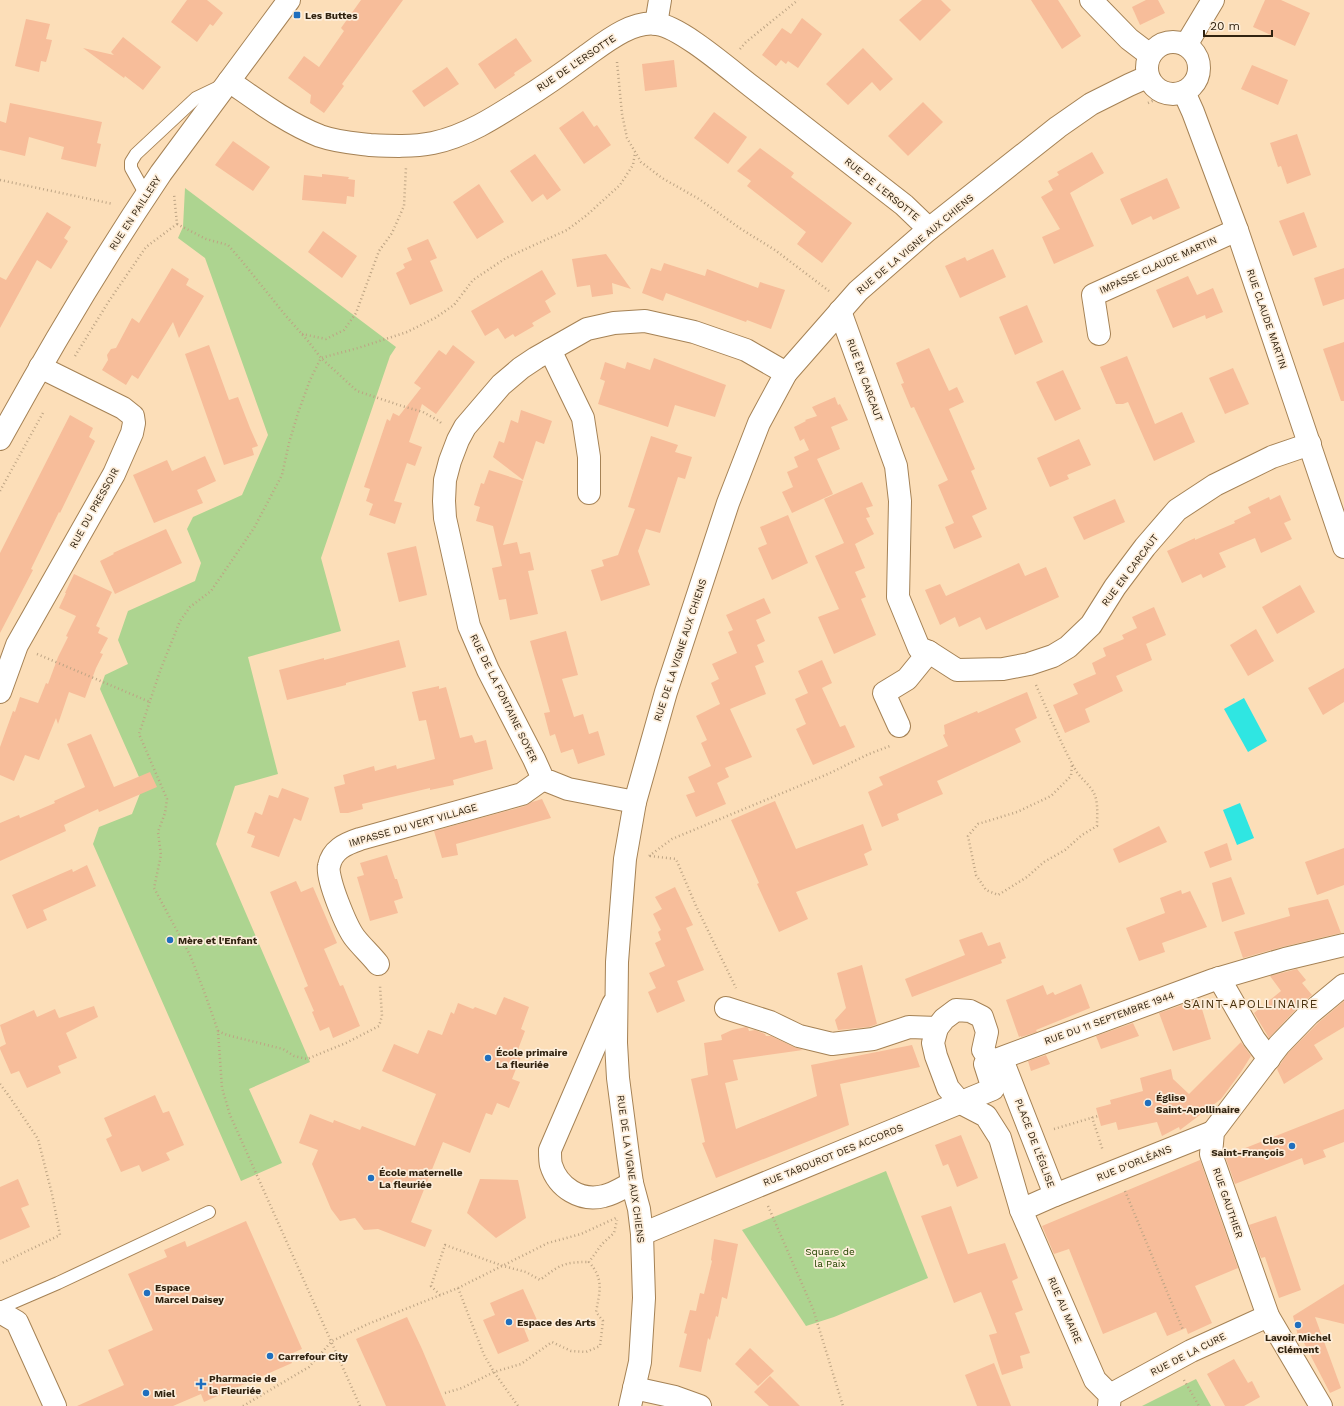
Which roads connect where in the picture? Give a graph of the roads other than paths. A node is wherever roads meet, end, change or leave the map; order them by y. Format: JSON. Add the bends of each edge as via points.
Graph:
{"nodes":[{"id":1,"x":289,"y":0,"type":"edge"},
{"id":2,"x":660,"y":0,"type":"edge"},
{"id":3,"x":1091,"y":0,"type":"edge"},
{"id":4,"x":1214,"y":0,"type":"edge"},
{"id":5,"x":656,"y":24,"type":"junction"},
{"id":6,"x":1186,"y":46,"type":"junction"},
{"id":7,"x":1150,"y":54,"type":"junction"},
{"id":8,"x":1148,"y":77,"type":"junction"},
{"id":9,"x":229,"y":81,"type":"junction"},
{"id":10,"x":1175,"y":93,"type":"junction"},
{"id":11,"x":142,"y":202,"type":"junction"},
{"id":12,"x":929,"y":229,"type":"junction"},
{"id":13,"x":1237,"y":230,"type":"junction"},
{"id":14,"x":843,"y":307,"type":"junction"},
{"id":15,"x":1099,"y":334,"type":"dead end"},
{"id":16,"x":550,"y":350,"type":"junction"},
{"id":17,"x":40,"y":367,"type":"junction"},
{"id":18,"x":786,"y":373,"type":"junction"},
{"id":19,"x":0,"y":439,"type":"edge"},
{"id":20,"x":1310,"y":444,"type":"junction"},
{"id":21,"x":589,"y":493,"type":"dead end"},
{"id":22,"x":1344,"y":547,"type":"edge"},
{"id":23,"x":929,"y":652,"type":"junction"},
{"id":24,"x":0,"y":692,"type":"edge"},
{"id":25,"x":899,"y":726,"type":"road end"},
{"id":26,"x":543,"y":779,"type":"junction"},
{"id":27,"x":635,"y":802,"type":"junction"},
{"id":28,"x":1344,"y":945,"type":"edge"},
{"id":29,"x":378,"y":964,"type":"road end"},
{"id":30,"x":1219,"y":978,"type":"junction"},
{"id":31,"x":1344,"y":985,"type":"edge"},
{"id":32,"x":616,"y":998,"type":"junction"},
{"id":33,"x":726,"y":1008,"type":"dead end"},
{"id":34,"x":937,"y":1028,"type":"junction"},
{"id":35,"x":1269,"y":1059,"type":"junction"},
{"id":36,"x":992,"y":1063,"type":"junction"},
{"id":37,"x":961,"y":1103,"type":"junction"},
{"id":38,"x":1213,"y":1132,"type":"junction"},
{"id":39,"x":632,"y":1183,"type":"junction"},
{"id":40,"x":1055,"y":1195,"type":"junction"},
{"id":41,"x":1021,"y":1210,"type":"junction"},
{"id":42,"x":209,"y":1212,"type":"dead end"},
{"id":43,"x":642,"y":1234,"type":"junction"},
{"id":44,"x":0,"y":1308,"type":"edge"},
{"id":45,"x":0,"y":1312,"type":"edge"},
{"id":46,"x":1268,"y":1316,"type":"junction"},
{"id":47,"x":632,"y":1397,"type":"edge"},
{"id":48,"x":1109,"y":1400,"type":"edge"},
{"id":49,"x":55,"y":1406,"type":"edge"},
{"id":50,"x":700,"y":1406,"type":"edge"},
{"id":51,"x":1321,"y":1406,"type":"edge"}],
"edges":[{"from":1,"to":9,"type":"street","name":"RUE EN PAILLERY"},
{"from":2,"to":5,"type":"street"},
{"from":3,"to":7,"type":"street","via":[[1128,39]]},
{"from":4,"to":6,"type":"street"},
{"from":5,"to":9,"type":"street","name":"RUE DE L'ERSOTTE","via":[[634,26],[610,38],[559,76],[489,121],[452,138],[432,143],[407,146],[343,142],[320,136],[291,122]]},
{"from":5,"to":12,"type":"street","name":"RUE DE L'ERSOTTE","via":[[673,29],[726,67],[904,205]]},
{"from":6,"to":7,"type":"street","via":[[1179,42],[1170,42],[1155,48]]},
{"from":6,"to":10,"type":"street","via":[[1197,57],[1199,69],[1191,88]]},
{"from":7,"to":8,"type":"street","via":[[1146,69]]},
{"from":8,"to":10,"type":"street","via":[[1155,88]]},
{"from":8,"to":12,"type":"street","name":"RUE DE LA VIGNE AUX CHIENS","via":[[1091,104]]},
{"from":9,"to":11,"type":"street","name":"RUE EN PAILLERY"},
{"from":9,"to":11,"type":"lane","via":[[196,98],[136,154],[131,162],[131,168]]},
{"from":10,"to":13,"type":"street","name":"RUE CLAUDE MARTIN","via":[[1193,112]]},
{"from":11,"to":17,"type":"street","name":"RUE EN PAILLERY"},
{"from":12,"to":14,"type":"street","name":"RUE DE LA VIGNE AUX CHIENS"},
{"from":13,"to":15,"type":"street","name":"IMPASSE CLAUDE MARTIN","via":[[1093,295]]},
{"from":13,"to":20,"type":"street","name":"RUE CLAUDE MARTIN"},
{"from":14,"to":18,"type":"street","name":"RUE DE LA VIGNE AUX CHIENS"},
{"from":14,"to":23,"type":"street","name":"RUE EN CARCAUT","via":[[896,466],[900,501],[898,598],[919,648]]},
{"from":16,"to":18,"type":"street","name":"RUE DE LA FONTAINE SOYER","via":[[587,329],[600,325],[629,321],[644,322],[720,340],[746,350]]},
{"from":16,"to":21,"type":"street","via":[[583,418],[589,457]]},
{"from":16,"to":26,"type":"street","name":"RUE DE LA FONTAINE SOYER","via":[[521,368],[501,385],[465,427],[450,461],[445,480],[444,501],[448,536],[465,612],[488,670]]},
{"from":17,"to":19,"type":"street","name":"RUE EN PAILLERY"},
{"from":17,"to":24,"type":"street","name":"RUE DU PRESSOIR","via":[[123,408],[133,416],[134,423],[114,474],[17,645]]},
{"from":18,"to":27,"type":"street","name":"RUE DE LA VIGNE AUX CHIENS","via":[[759,423],[728,503],[666,692]]},
{"from":20,"to":22,"type":"street","name":"RUE CLAUDE MARTIN"},
{"from":20,"to":23,"type":"street","name":"RUE EN CARCAUT","via":[[1272,457],[1215,485],[1178,510],[1140,553],[1091,625],[1068,647],[1053,656],[1003,669],[957,670]]},
{"from":23,"to":25,"type":"street","via":[[907,679],[884,693]]},
{"from":26,"to":27,"type":"street","via":[[568,789]]},
{"from":26,"to":29,"type":"street","name":"IMPASSE DU VERT VILLAGE","via":[[522,794],[360,839],[341,847],[334,854],[328,868],[336,897],[354,938]]},
{"from":27,"to":32,"type":"street","name":"RUE DE LA VIGNE AUX CHIENS","via":[[625,859]]},
{"from":28,"to":30,"type":"street","name":"RUE DU 11 SEPTEMBRE 1944"},
{"from":30,"to":35,"type":"street","via":[[1254,1039]]},
{"from":30,"to":36,"type":"street","name":"RUE DU 11 SEPTEMBRE 1944"},
{"from":31,"to":35,"type":"street","via":[[1309,1014]]},
{"from":32,"to":39,"type":"street","name":"RUE DE LA VIGNE AUX CHIENS","via":[[618,1078]]},
{"from":32,"to":39,"type":"street","via":[[550,1150],[550,1164],[564,1186],[584,1197],[605,1196]]},
{"from":33,"to":34,"type":"street","via":[[770,1022],[799,1036],[832,1044],[873,1039],[909,1027]]},
{"from":34,"to":36,"type":"street","via":[[956,1010],[970,1011],[982,1016],[987,1032],[983,1050]]},
{"from":34,"to":37,"type":"street","via":[[933,1043],[936,1056],[948,1088]]},
{"from":35,"to":38,"type":"street"},
{"from":36,"to":37,"type":"street","name":"RUE TABOUROT DES ACCORDS","via":[[985,1064],[993,1089]]},
{"from":36,"to":40,"type":"street","name":"PLACE DE L'ÉGLISE","via":[[1005,1067]]},
{"from":37,"to":41,"type":"street","via":[[986,1116],[1000,1138]]},
{"from":37,"to":43,"type":"street","name":"RUE TABOUROT DES ACCORDS"},
{"from":38,"to":40,"type":"street","name":"RUE D'ORLÉANS"},
{"from":38,"to":46,"type":"street","name":"RUE GAUTHIER","via":[[1212,1154]]},
{"from":39,"to":43,"type":"street","name":"RUE DE LA VIGNE AUX CHIENS"},
{"from":40,"to":41,"type":"street","name":"PLACE DE L'ÉGLISE"},
{"from":41,"to":48,"type":"street","name":"RUE AU MAIRE","via":[[1095,1380]]},
{"from":42,"to":44,"type":"lane"},
{"from":43,"to":47,"type":"street","name":"RUE DE LA VIGNE AUX CHIENS","via":[[644,1298],[640,1362]]},
{"from":45,"to":49,"type":"street","via":[[17,1322]]},
{"from":46,"to":48,"type":"street","name":"RUE DE LA CURE","via":[[1182,1356]]},
{"from":46,"to":51,"type":"street","name":"RUE GAUTHIER"},
{"from":47,"to":50,"type":"street","via":[[675,1397]]}]}
